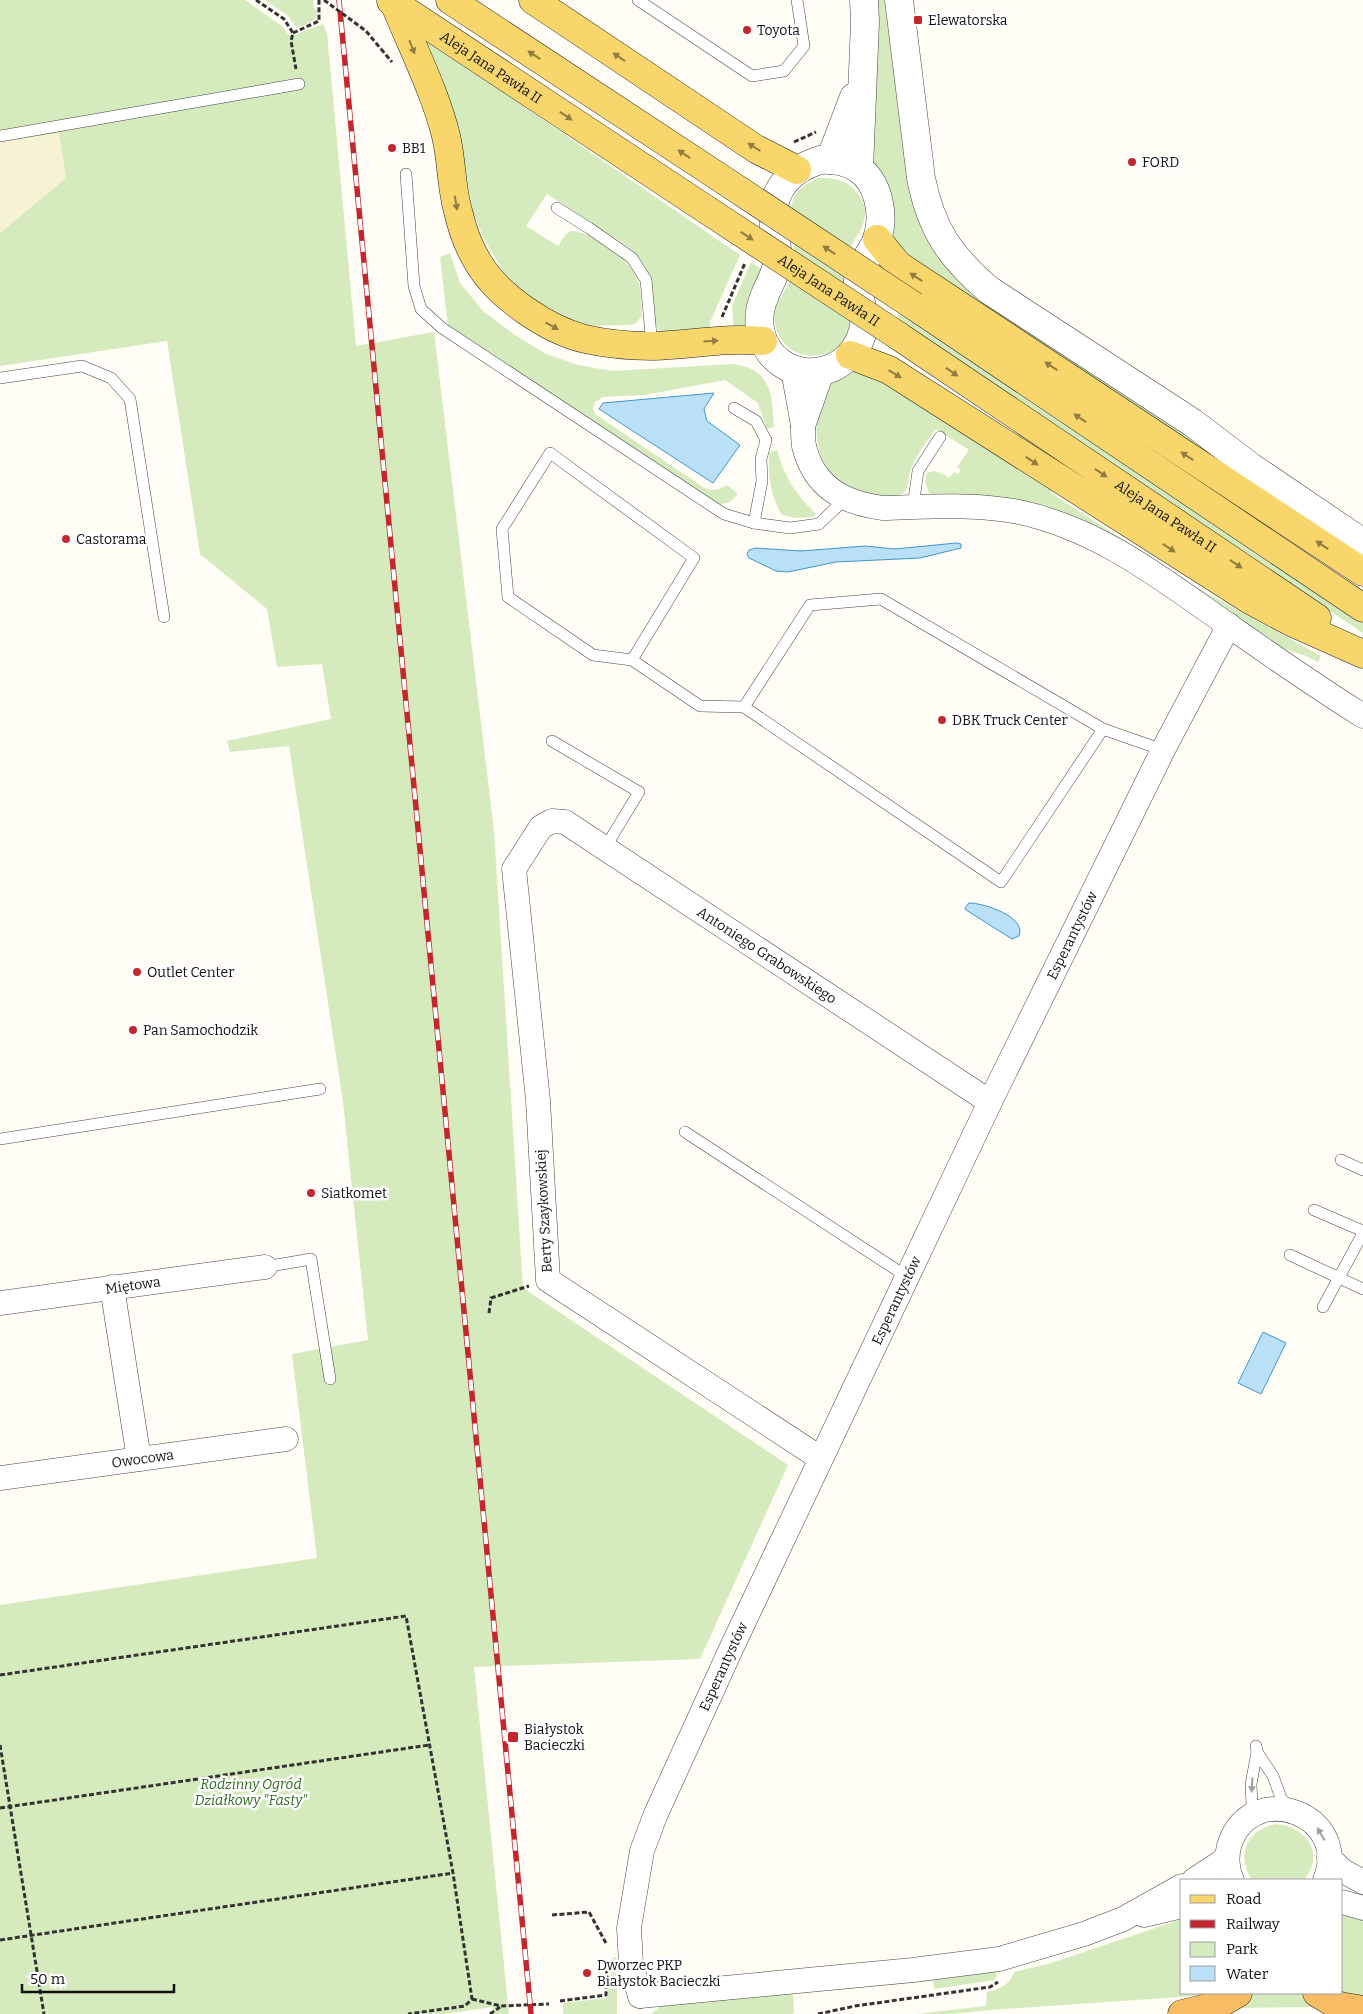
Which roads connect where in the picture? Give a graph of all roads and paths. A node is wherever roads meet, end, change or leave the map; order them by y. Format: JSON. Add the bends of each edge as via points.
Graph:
{"nodes":[{"id":1,"x":256,"y":0,"type":"edge"},
{"id":2,"x":319,"y":0,"type":"edge"},
{"id":3,"x":324,"y":0,"type":"edge"},
{"id":4,"x":450,"y":0,"type":"edge"},
{"id":5,"x":533,"y":0,"type":"edge"},
{"id":6,"x":638,"y":0,"type":"edge"},
{"id":7,"x":798,"y":0,"type":"edge"},
{"id":8,"x":864,"y":0,"type":"edge"},
{"id":9,"x":899,"y":0,"type":"edge"},
{"id":10,"x":392,"y":1,"type":"edge"},
{"id":11,"x":293,"y":32,"type":"junction"},
{"id":12,"x":397,"y":68,"type":"dead end"},
{"id":13,"x":861,"y":80,"type":"junction"},
{"id":14,"x":299,"y":84,"type":"joint"},
{"id":15,"x":0,"y":136,"type":"edge"},
{"id":16,"x":830,"y":160,"type":"junction"},
{"id":17,"x":859,"y":169,"type":"junction"},
{"id":18,"x":797,"y":170,"type":"junction"},
{"id":19,"x":406,"y":174,"type":"dead end"},
{"id":20,"x":557,"y":208,"type":"dead end"},
{"id":21,"x":877,"y":239,"type":"junction"},
{"id":22,"x":762,"y":342,"type":"junction"},
{"id":23,"x":652,"y":346,"type":"junction"},
{"id":24,"x":850,"y":356,"type":"junction"},
{"id":25,"x":793,"y":369,"type":"junction"},
{"id":26,"x":822,"y":372,"type":"junction"},
{"id":27,"x":0,"y":378,"type":"edge"},
{"id":28,"x":734,"y":408,"type":"dead end"},
{"id":29,"x":803,"y":427,"type":"junction"},
{"id":30,"x":940,"y":437,"type":"dead end"},
{"id":31,"x":845,"y":499,"type":"junction"},
{"id":32,"x":913,"y":507,"type":"junction"},
{"id":33,"x":754,"y":522,"type":"junction"},
{"id":34,"x":1363,"y":543,"type":"edge"},
{"id":35,"x":1363,"y":572,"type":"edge"},
{"id":36,"x":1363,"y":608,"type":"edge"},
{"id":37,"x":164,"y":616,"type":"dead end"},
{"id":38,"x":1229,"y":626,"type":"junction"},
{"id":39,"x":1363,"y":649,"type":"edge"},
{"id":40,"x":1363,"y":654,"type":"edge"},
{"id":41,"x":632,"y":660,"type":"junction"},
{"id":42,"x":744,"y":707,"type":"junction"},
{"id":43,"x":1363,"y":716,"type":"edge"},
{"id":44,"x":1103,"y":730,"type":"junction"},
{"id":45,"x":552,"y":741,"type":"dead end"},
{"id":46,"x":1163,"y":750,"type":"junction"},
{"id":47,"x":541,"y":827,"type":"joint"},
{"id":48,"x":605,"y":848,"type":"junction"},
{"id":49,"x":320,"y":1089,"type":"dead end"},
{"id":50,"x":990,"y":1102,"type":"junction"},
{"id":51,"x":685,"y":1132,"type":"dead end"},
{"id":52,"x":0,"y":1138,"type":"edge"},
{"id":53,"x":1342,"y":1160,"type":"dead end"},
{"id":54,"x":1363,"y":1170,"type":"edge"},
{"id":55,"x":1314,"y":1210,"type":"dead end"},
{"id":56,"x":1363,"y":1232,"type":"edge"},
{"id":57,"x":1290,"y":1255,"type":"dead end"},
{"id":58,"x":265,"y":1267,"type":"joint"},
{"id":59,"x":906,"y":1276,"type":"junction"},
{"id":60,"x":1339,"y":1278,"type":"junction"},
{"id":61,"x":548,"y":1280,"type":"junction"},
{"id":62,"x":112,"y":1287,"type":"junction"},
{"id":63,"x":1363,"y":1289,"type":"edge"},
{"id":64,"x":0,"y":1303,"type":"edge"},
{"id":65,"x":1323,"y":1307,"type":"dead end"},
{"id":66,"x":489,"y":1313,"type":"dead end"},
{"id":67,"x":330,"y":1379,"type":"dead end"},
{"id":68,"x":286,"y":1439,"type":"dead end"},
{"id":69,"x":820,"y":1458,"type":"junction"},
{"id":70,"x":139,"y":1459,"type":"junction"},
{"id":71,"x":0,"y":1478,"type":"edge"},
{"id":72,"x":0,"y":1676,"type":"edge"},
{"id":73,"x":0,"y":1745,"type":"edge"},
{"id":74,"x":429,"y":1745,"type":"junction"},
{"id":75,"x":10,"y":1806,"type":"junction"},
{"id":76,"x":0,"y":1808,"type":"edge"},
{"id":77,"x":1290,"y":1810,"type":"junction"},
{"id":78,"x":1248,"y":1818,"type":"junction"},
{"id":79,"x":1227,"y":1856,"type":"junction"},
{"id":80,"x":1327,"y":1869,"type":"edge"},
{"id":81,"x":453,"y":1873,"type":"junction"},
{"id":82,"x":1196,"y":1879,"type":"edge"},
{"id":83,"x":1232,"y":1879,"type":"edge"},
{"id":84,"x":1363,"y":1882,"type":"edge"},
{"id":85,"x":1180,"y":1887,"type":"edge"},
{"id":86,"x":1343,"y":1902,"type":"edge"},
{"id":87,"x":1180,"y":1906,"type":"edge"},
{"id":88,"x":1363,"y":1908,"type":"edge"},
{"id":89,"x":552,"y":1915,"type":"dead end"},
{"id":90,"x":1122,"y":1919,"type":"junction"},
{"id":91,"x":30,"y":1935,"type":"junction"},
{"id":92,"x":0,"y":1940,"type":"edge"},
{"id":93,"x":618,"y":1947,"type":"junction"},
{"id":94,"x":1000,"y":1979,"type":"dead end"},
{"id":95,"x":1236,"y":1994,"type":"edge"},
{"id":96,"x":1319,"y":1994,"type":"edge"},
{"id":97,"x":472,"y":1999,"type":"junction"},
{"id":98,"x":560,"y":2001,"type":"dead end"},
{"id":99,"x":549,"y":2004,"type":"dead end"},
{"id":100,"x":636,"y":2005,"type":"edge"},
{"id":101,"x":501,"y":2006,"type":"junction"},
{"id":102,"x":1363,"y":2010,"type":"edge"},
{"id":103,"x":44,"y":2014,"type":"edge"},
{"id":104,"x":408,"y":2014,"type":"edge"},
{"id":105,"x":490,"y":2014,"type":"edge"},
{"id":106,"x":818,"y":2014,"type":"edge"},
{"id":107,"x":1182,"y":2014,"type":"edge"}],
"edges":[{"from":1,"to":11,"type":"path","via":[[284,20]]},
{"from":2,"to":11,"type":"path","via":[[319,21]]},
{"from":3,"to":12,"type":"path","bridge":true,"via":[[366,31]]},
{"from":36,"to":4,"type":"main road","one_way":true,"bridge":true},
{"from":18,"to":5,"type":"main road","one_way":true,"via":[[756,149]]},
{"from":6,"to":7,"type":"lane","via":[[752,76],[784,71],[804,46]]},
{"from":8,"to":13,"type":"street"},
{"from":9,"to":34,"type":"street","via":[[926,204],[954,256],[989,290],[1193,423]]},
{"from":10,"to":23,"type":"main road","one_way":true,"via":[[437,108],[446,137],[457,209],[479,264],[499,288],[556,329],[584,339]]},
{"from":10,"to":39,"type":"main road","name":"Aleja Jana Pawła II","one_way":true,"bridge":true,"via":[[897,335]]},
{"from":11,"to":14,"type":"path","via":[[291,41]]},
{"from":13,"to":16,"type":"street"},
{"from":13,"to":17,"type":"street"},
{"from":14,"to":15,"type":"lane"},
{"from":16,"to":17,"type":"street"},
{"from":16,"to":18,"type":"street","via":[[810,163]]},
{"from":17,"to":21,"type":"street","via":[[879,201]]},
{"from":18,"to":22,"type":"street","via":[[776,194],[772,209],[778,261],[761,308]]},
{"from":19,"to":33,"type":"lane","via":[[414,286],[421,309],[442,328],[724,514]]},
{"from":20,"to":23,"type":"lane","via":[[632,258],[646,280]]},
{"from":21,"to":24,"type":"street","via":[[858,280],[864,323],[857,346]]},
{"from":35,"to":21,"type":"main road","one_way":true,"via":[[898,265]]},
{"from":23,"to":22,"type":"main road","one_way":true,"via":[[740,339]]},
{"from":22,"to":25,"type":"street","via":[[781,363]]},
{"from":24,"to":26,"type":"street"},
{"from":24,"to":40,"type":"main road","one_way":true,"via":[[889,370],[1250,600]]},
{"from":25,"to":26,"type":"street"},
{"from":25,"to":29,"type":"street"},
{"from":26,"to":29,"type":"street"},
{"from":27,"to":37,"type":"lane","via":[[82,366],[111,378],[130,399]]},
{"from":28,"to":33,"type":"lane","via":[[756,421],[766,440]]},
{"from":29,"to":31,"type":"street","via":[[804,445],[813,470],[830,490]]},
{"from":30,"to":32,"type":"lane","via":[[918,471]]},
{"from":31,"to":32,"type":"street","via":[[866,506]]},
{"from":31,"to":33,"type":"lane","via":[[819,524],[790,528]]},
{"from":32,"to":38,"type":"street","via":[[989,507],[1059,523],[1096,538],[1123,554]]},
{"from":38,"to":43,"type":"street"},
{"from":38,"to":46,"type":"street","name":"Esperantystów"},
{"from":41,"to":41,"type":"lane","via":[[694,558],[550,453],[502,529],[508,597],[593,655]]},
{"from":41,"to":42,"type":"lane","via":[[700,706]]},
{"from":42,"to":44,"type":"lane","via":[[810,605],[881,599]]},
{"from":42,"to":44,"type":"lane","via":[[1001,882]]},
{"from":44,"to":46,"type":"lane"},
{"from":45,"to":48,"type":"lane","via":[[639,792]]},
{"from":46,"to":50,"type":"street","name":"Esperantystów"},
{"from":47,"to":48,"type":"street","name":"Antoniego Grabowskiego","via":[[552,820],[565,822]]},
{"from":47,"to":61,"type":"street","name":"Berty Szaykowskiej","via":[[514,869],[538,1100]]},
{"from":48,"to":50,"type":"street","name":"Antoniego Grabowskiego"},
{"from":49,"to":52,"type":"lane"},
{"from":50,"to":59,"type":"street","name":"Esperantystów"},
{"from":51,"to":59,"type":"lane"},
{"from":53,"to":54,"type":"lane"},
{"from":55,"to":56,"type":"lane"},
{"from":56,"to":60,"type":"lane"},
{"from":57,"to":60,"type":"lane"},
{"from":58,"to":62,"type":"street","name":"Miętowa"},
{"from":58,"to":67,"type":"lane","via":[[311,1260]]},
{"from":59,"to":69,"type":"street","name":"Esperantystów"},
{"from":60,"to":63,"type":"lane"},
{"from":60,"to":65,"type":"lane"},
{"from":61,"to":66,"type":"path","via":[[492,1298]]},
{"from":61,"to":69,"type":"street","name":"Berty Szaykowskiej"},
{"from":62,"to":64,"type":"street","name":"Miętowa"},
{"from":62,"to":70,"type":"street"},
{"from":68,"to":70,"type":"street","name":"Owocowa"},
{"from":69,"to":93,"type":"street","name":"Esperantystów","via":[[655,1816],[642,1851],[629,1928]]},
{"from":70,"to":71,"type":"street","name":"Owocowa"},
{"from":72,"to":74,"type":"path","via":[[406,1616]]},
{"from":73,"to":75,"type":"path"},
{"from":74,"to":75,"type":"path"},
{"from":74,"to":81,"type":"path"},
{"from":75,"to":76,"type":"path"},
{"from":75,"to":91,"type":"path"},
{"from":77,"to":78,"type":"street","via":[[1268,1810]]},
{"from":77,"to":78,"type":"lane","one_way":true,"via":[[1257,1749]]},
{"from":80,"to":77,"type":"street","one_way":true,"via":[[1326,1842],[1318,1828],[1310,1819]]},
{"from":78,"to":79,"type":"street","via":[[1234,1834]]},
{"from":79,"to":82,"type":"street"},
{"from":79,"to":83,"type":"street"},
{"from":80,"to":84,"type":"street","via":[[1343,1871]]},
{"from":81,"to":91,"type":"path"},
{"from":81,"to":97,"type":"path"},
{"from":85,"to":90,"type":"street"},
{"from":86,"to":88,"type":"street"},
{"from":87,"to":90,"type":"street"},
{"from":89,"to":93,"type":"path","via":[[589,1912]]},
{"from":90,"to":100,"type":"street","via":[[1076,1937],[999,1959]]},
{"from":91,"to":92,"type":"path"},
{"from":91,"to":103,"type":"path"},
{"from":93,"to":98,"type":"path","via":[[606,1996]]},
{"from":93,"to":100,"type":"street","name":"Esperantystów","via":[[630,1964]]},
{"from":94,"to":106,"type":"path","via":[[990,1987]]},
{"from":95,"to":107,"type":"highway","via":[[1216,2006]]},
{"from":96,"to":102,"type":"highway","via":[[1339,2006]]},
{"from":97,"to":101,"type":"path"},
{"from":97,"to":104,"type":"path","via":[[465,2006]]},
{"from":99,"to":101,"type":"path"},
{"from":101,"to":105,"type":"path"}]}
